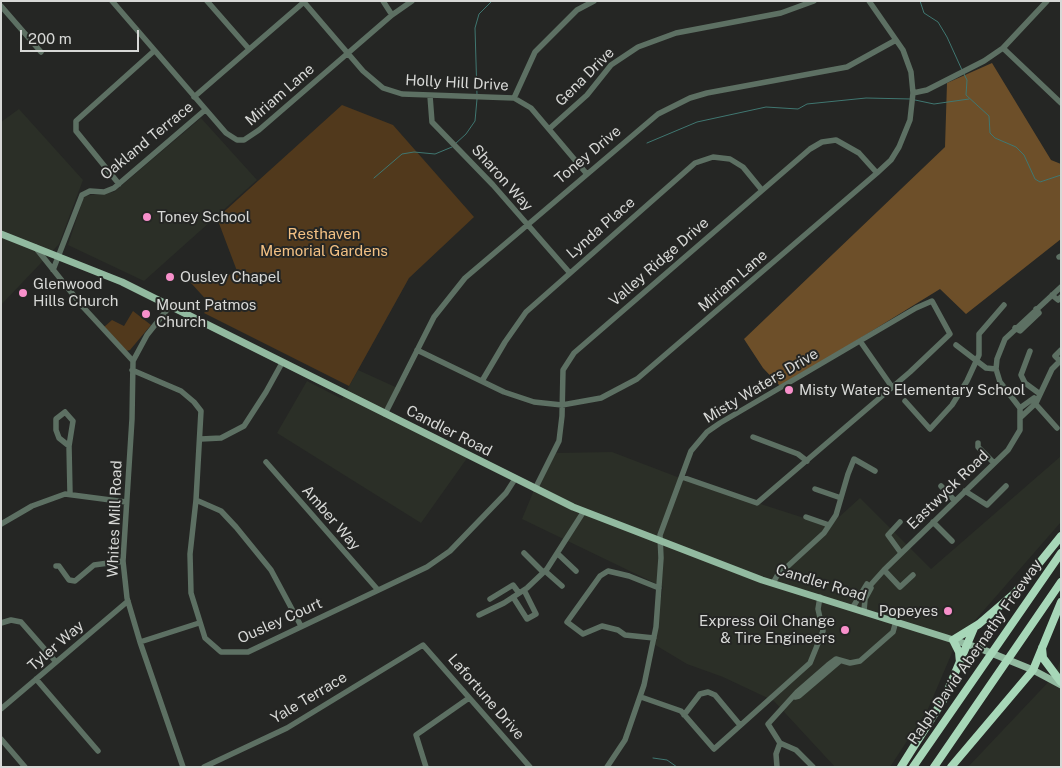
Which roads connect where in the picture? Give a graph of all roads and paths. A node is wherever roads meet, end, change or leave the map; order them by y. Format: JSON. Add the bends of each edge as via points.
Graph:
{"nodes":[{"id":1,"x":112,"y":1,"type":"edge"},
{"id":2,"x":207,"y":1,"type":"edge"},
{"id":3,"x":383,"y":1,"type":"edge"},
{"id":4,"x":412,"y":1,"type":"edge"},
{"id":5,"x":594,"y":1,"type":"edge"},
{"id":6,"x":814,"y":1,"type":"edge"},
{"id":7,"x":869,"y":1,"type":"edge"},
{"id":8,"x":1047,"y":1,"type":"edge"},
{"id":9,"x":304,"y":2,"type":"edge"},
{"id":10,"x":1,"y":6,"type":"edge"},
{"id":11,"x":392,"y":15,"type":"junction"},
{"id":12,"x":896,"y":40,"type":"junction"},
{"id":13,"x":1003,"y":48,"type":"junction"},
{"id":14,"x":249,"y":49,"type":"junction"},
{"id":15,"x":154,"y":51,"type":"junction"},
{"id":16,"x":41,"y":52,"type":"dead end"},
{"id":17,"x":346,"y":53,"type":"junction"},
{"id":18,"x":913,"y":93,"type":"junction"},
{"id":19,"x":430,"y":96,"type":"junction"},
{"id":20,"x":194,"y":97,"type":"junction"},
{"id":21,"x":514,"y":98,"type":"junction"},
{"id":22,"x":1061,"y":103,"type":"edge"},
{"id":23,"x":205,"y":110,"type":"junction"},
{"id":24,"x":549,"y":129,"type":"junction"},
{"id":25,"x":586,"y":173,"type":"junction"},
{"id":26,"x":877,"y":173,"type":"junction"},
{"id":27,"x":119,"y":184,"type":"junction"},
{"id":28,"x":761,"y":188,"type":"junction"},
{"id":29,"x":527,"y":225,"type":"junction"},
{"id":30,"x":1,"y":234,"type":"edge"},
{"id":31,"x":34,"y":246,"type":"junction"},
{"id":32,"x":58,"y":256,"type":"junction"},
{"id":33,"x":53,"y":270,"type":"junction"},
{"id":34,"x":569,"y":272,"type":"junction"},
{"id":35,"x":1061,"y":287,"type":"edge"},
{"id":36,"x":1052,"y":295,"type":"junction"},
{"id":37,"x":1061,"y":297,"type":"edge"},
{"id":38,"x":1004,"y":305,"type":"dead end"},
{"id":39,"x":170,"y":306,"type":"junction"},
{"id":40,"x":860,"y":341,"type":"junction"},
{"id":41,"x":956,"y":345,"type":"dead end"},
{"id":42,"x":417,"y":350,"type":"junction"},
{"id":43,"x":1061,"y":350,"type":"edge"},
{"id":44,"x":1030,"y":351,"type":"dead end"},
{"id":45,"x":132,"y":361,"type":"junction"},
{"id":46,"x":1060,"y":361,"type":"edge"},
{"id":47,"x":976,"y":362,"type":"junction"},
{"id":48,"x":282,"y":363,"type":"junction"},
{"id":49,"x":996,"y":369,"type":"junction"},
{"id":50,"x":132,"y":370,"type":"junction"},
{"id":51,"x":482,"y":381,"type":"junction"},
{"id":52,"x":892,"y":387,"type":"junction"},
{"id":53,"x":1040,"y":394,"type":"junction"},
{"id":54,"x":1034,"y":401,"type":"junction"},
{"id":55,"x":904,"y":402,"type":"dead end"},
{"id":56,"x":562,"y":404,"type":"junction"},
{"id":57,"x":1020,"y":408,"type":"junction"},
{"id":58,"x":385,"y":414,"type":"junction"},
{"id":59,"x":1020,"y":417,"type":"junction"},
{"id":60,"x":1057,"y":428,"type":"dead end"},
{"id":61,"x":753,"y":437,"type":"dead end"},
{"id":62,"x":201,"y":438,"type":"junction"},
{"id":63,"x":978,"y":443,"type":"dead end"},
{"id":64,"x":69,"y":446,"type":"junction"},
{"id":65,"x":807,"y":461,"type":"junction"},
{"id":66,"x":266,"y":462,"type":"dead end"},
{"id":67,"x":994,"y":463,"type":"junction"},
{"id":68,"x":875,"y":471,"type":"dead end"},
{"id":69,"x":682,"y":477,"type":"junction"},
{"id":70,"x":515,"y":479,"type":"junction"},
{"id":71,"x":941,"y":486,"type":"dead end"},
{"id":72,"x":1006,"y":486,"type":"dead end"},
{"id":73,"x":535,"y":489,"type":"junction"},
{"id":74,"x":815,"y":489,"type":"dead end"},
{"id":75,"x":965,"y":491,"type":"junction"},
{"id":76,"x":70,"y":493,"type":"junction"},
{"id":77,"x":841,"y":498,"type":"junction"},
{"id":78,"x":196,"y":500,"type":"junction"},
{"id":79,"x":954,"y":501,"type":"junction"},
{"id":80,"x":126,"y":502,"type":"junction"},
{"id":81,"x":584,"y":511,"type":"junction"},
{"id":82,"x":806,"y":517,"type":"dead end"},
{"id":83,"x":900,"y":522,"type":"dead end"},
{"id":84,"x":933,"y":522,"type":"junction"},
{"id":85,"x":1,"y":524,"type":"edge"},
{"id":86,"x":829,"y":525,"type":"junction"},
{"id":87,"x":1061,"y":536,"type":"edge"},
{"id":88,"x":952,"y":541,"type":"dead end"},
{"id":89,"x":662,"y":542,"type":"junction"},
{"id":90,"x":524,"y":553,"type":"dead end"},
{"id":91,"x":901,"y":553,"type":"junction"},
{"id":92,"x":1061,"y":553,"type":"edge"},
{"id":93,"x":558,"y":554,"type":"junction"},
{"id":94,"x":123,"y":561,"type":"junction"},
{"id":95,"x":56,"y":566,"type":"dead end"},
{"id":96,"x":884,"y":570,"type":"junction"},
{"id":97,"x":576,"y":571,"type":"dead end"},
{"id":98,"x":544,"y":572,"type":"junction"},
{"id":99,"x":913,"y":575,"type":"dead end"},
{"id":100,"x":1061,"y":582,"type":"edge"},
{"id":101,"x":773,"y":583,"type":"junction"},
{"id":102,"x":562,"y":586,"type":"dead end"},
{"id":103,"x":659,"y":588,"type":"junction"},
{"id":104,"x":378,"y":590,"type":"junction"},
{"id":105,"x":866,"y":590,"type":"junction"},
{"id":106,"x":521,"y":592,"type":"junction"},
{"id":107,"x":513,"y":597,"type":"junction"},
{"id":108,"x":820,"y":598,"type":"junction"},
{"id":109,"x":490,"y":599,"type":"dead end"},
{"id":110,"x":128,"y":601,"type":"junction"},
{"id":111,"x":1061,"y":602,"type":"edge"},
{"id":112,"x":853,"y":607,"type":"junction"},
{"id":113,"x":864,"y":611,"type":"junction"},
{"id":114,"x":480,"y":615,"type":"dead end"},
{"id":115,"x":896,"y":621,"type":"junction"},
{"id":116,"x":199,"y":623,"type":"junction"},
{"id":117,"x":1,"y":624,"type":"edge"},
{"id":118,"x":301,"y":626,"type":"junction"},
{"id":119,"x":974,"y":628,"type":"junction"},
{"id":120,"x":654,"y":638,"type":"junction"},
{"id":121,"x":953,"y":640,"type":"junction"},
{"id":122,"x":140,"y":642,"type":"junction"},
{"id":123,"x":1043,"y":643,"type":"junction"},
{"id":124,"x":967,"y":644,"type":"junction"},
{"id":125,"x":423,"y":645,"type":"joint"},
{"id":126,"x":56,"y":662,"type":"junction"},
{"id":127,"x":960,"y":663,"type":"junction"},
{"id":128,"x":1033,"y":670,"type":"junction"},
{"id":129,"x":36,"y":680,"type":"junction"},
{"id":130,"x":1061,"y":684,"type":"edge"},
{"id":131,"x":641,"y":696,"type":"junction"},
{"id":132,"x":469,"y":698,"type":"junction"},
{"id":133,"x":1,"y":710,"type":"edge"},
{"id":134,"x":684,"y":714,"type":"junction"},
{"id":135,"x":740,"y":725,"type":"junction"},
{"id":136,"x":1,"y":739,"type":"edge"},
{"id":137,"x":780,"y":744,"type":"junction"},
{"id":138,"x":98,"y":751,"type":"dead end"},
{"id":139,"x":25,"y":767,"type":"edge"},
{"id":140,"x":183,"y":767,"type":"edge"},
{"id":141,"x":204,"y":767,"type":"edge"},
{"id":142,"x":426,"y":767,"type":"edge"},
{"id":143,"x":530,"y":767,"type":"edge"},
{"id":144,"x":608,"y":767,"type":"edge"},
{"id":145,"x":777,"y":767,"type":"edge"},
{"id":146,"x":814,"y":767,"type":"edge"},
{"id":147,"x":902,"y":767,"type":"edge"},
{"id":148,"x":913,"y":767,"type":"edge"},
{"id":149,"x":934,"y":767,"type":"edge"},
{"id":150,"x":951,"y":767,"type":"edge"}],
"edges":[{"from":1,"to":15,"type":"street","name":"Miriam Lane"},
{"from":2,"to":14,"type":"street"},
{"from":3,"to":11,"type":"street"},
{"from":4,"to":11,"type":"street","name":"Miriam Lane"},
{"from":5,"to":21,"type":"street","via":[[577,10],[535,52]]},
{"from":6,"to":24,"type":"street","name":"Gena Drive","via":[[786,12],[676,33],[638,47],[611,65],[587,96]]},
{"from":7,"to":12,"type":"street","name":"Miriam Lane"},
{"from":8,"to":13,"type":"street"},
{"from":9,"to":14,"type":"street","name":"Oakland Terrace"},
{"from":9,"to":17,"type":"street","name":"Holly Hill Drive"},
{"from":10,"to":16,"type":"street"},
{"from":11,"to":17,"type":"street","name":"Miriam Lane"},
{"from":12,"to":18,"type":"street","name":"Miriam Lane","via":[[907,58]]},
{"from":12,"to":25,"type":"street","name":"Toney Drive","via":[[847,66],[707,93],[679,103],[658,114]]},
{"from":13,"to":18,"type":"street","via":[[927,90]]},
{"from":13,"to":22,"type":"street"},
{"from":14,"to":20,"type":"street","name":"Oakland Terrace"},
{"from":15,"to":20,"type":"street","name":"Miriam Lane"},
{"from":15,"to":27,"type":"street","via":[[76,122],[76,131]]},
{"from":17,"to":19,"type":"street","name":"Holly Hill Drive","via":[[383,88],[402,94]]},
{"from":17,"to":23,"type":"street","name":"Miriam Lane","via":[[260,130],[244,140],[231,138]]},
{"from":18,"to":26,"type":"street","name":"Miriam Lane","via":[[904,138]]},
{"from":19,"to":21,"type":"street","name":"Holly Hill Drive"},
{"from":19,"to":29,"type":"street","name":"Sharon Way","via":[[432,122],[493,184]]},
{"from":20,"to":23,"type":"street","name":"Miriam Lane"},
{"from":21,"to":24,"type":"street","name":"Holly Hill Drive","via":[[530,108]]},
{"from":23,"to":27,"type":"street","name":"Oakland Terrace"},
{"from":24,"to":25,"type":"street","name":"Holly Hill Drive"},
{"from":25,"to":29,"type":"street","name":"Toney Drive"},
{"from":26,"to":28,"type":"street","name":"Valley Ridge Drive","via":[[852,148],[836,140],[810,149]]},
{"from":26,"to":56,"type":"street","name":"Miriam Lane","via":[[637,379],[601,398]]},
{"from":27,"to":32,"type":"street","name":"Oakland Terrace","via":[[108,191],[90,190],[82,195]]},
{"from":28,"to":34,"type":"street","name":"Lynda Place","via":[[738,163],[720,157],[704,159],[695,163]]},
{"from":28,"to":56,"type":"street","name":"Valley Ridge Drive","via":[[574,353],[563,370]]},
{"from":29,"to":34,"type":"street","name":"Sharon Way"},
{"from":29,"to":42,"type":"street","name":"Toney Drive","via":[[465,278],[434,317]]},
{"from":30,"to":31,"type":"main road","name":"Candler Road"},
{"from":31,"to":32,"type":"main road","name":"Candler Road"},
{"from":31,"to":33,"type":"street"},
{"from":32,"to":33,"type":"street"},
{"from":32,"to":39,"type":"main road","name":"Candler Road"},
{"from":33,"to":45,"type":"street"},
{"from":34,"to":51,"type":"street","name":"Lynda Place","via":[[526,312]]},
{"from":35,"to":36,"type":"street"},
{"from":36,"to":37,"type":"street","via":[[1058,300]]},
{"from":36,"to":49,"type":"street","via":[[1036,309],[1039,314],[1020,331],[1015,328],[1005,339]]},
{"from":38,"to":47,"type":"street","via":[[979,334]]},
{"from":39,"to":45,"type":"street","name":"Whites Mill Road"},
{"from":39,"to":48,"type":"main road","name":"Candler Road"},
{"from":40,"to":52,"type":"street"},
{"from":40,"to":52,"type":"street","name":"Misty Waters Drive","via":[[932,301],[950,334]]},
{"from":40,"to":69,"type":"street","name":"Misty Waters Drive","via":[[707,432],[691,451]]},
{"from":41,"to":47,"type":"street"},
{"from":42,"to":51,"type":"street","name":"Miriam Lane"},
{"from":42,"to":58,"type":"street","name":"Toney Drive"},
{"from":43,"to":46,"type":"street","via":[[1056,356]]},
{"from":44,"to":53,"type":"street","via":[[1021,375],[1025,383]]},
{"from":45,"to":50,"type":"street","name":"Whites Mill Road"},
{"from":46,"to":53,"type":"street","via":[[1052,369]]},
{"from":47,"to":49,"type":"street"},
{"from":47,"to":55,"type":"street","via":[[952,405],[930,429]]},
{"from":48,"to":58,"type":"main road","name":"Candler Road"},
{"from":48,"to":62,"type":"street","via":[[244,426],[221,438]]},
{"from":49,"to":57,"type":"street","via":[[1000,382]]},
{"from":50,"to":62,"type":"street","name":"Ousley Court","via":[[181,391],[194,402],[201,411]]},
{"from":50,"to":80,"type":"street","name":"Whites Mill Road"},
{"from":51,"to":56,"type":"street","name":"Miriam Lane","via":[[517,398]]},
{"from":52,"to":65,"type":"street"},
{"from":53,"to":54,"type":"street"},
{"from":54,"to":57,"type":"street"},
{"from":54,"to":59,"type":"street"},
{"from":54,"to":60,"type":"street"},
{"from":56,"to":73,"type":"street","name":"Valley Ridge Drive","via":[[558,441]]},
{"from":57,"to":59,"type":"street","name":"Eastwyck Road"},
{"from":58,"to":70,"type":"main road","name":"Candler Road"},
{"from":59,"to":67,"type":"street","name":"Eastwyck Road","via":[[1020,430],[1008,450]]},
{"from":61,"to":65,"type":"street","via":[[798,454]]},
{"from":62,"to":78,"type":"street","name":"Ousley Court"},
{"from":63,"to":67,"type":"street"},
{"from":64,"to":64,"type":"street","via":[[59,438],[56,430],[56,419],[65,412],[73,421]]},
{"from":64,"to":76,"type":"street"},
{"from":65,"to":69,"type":"street","via":[[757,503]]},
{"from":66,"to":104,"type":"street","name":"Amber Way"},
{"from":67,"to":75,"type":"street","name":"Eastwyck Road"},
{"from":68,"to":77,"type":"street","via":[[854,459]]},
{"from":69,"to":89,"type":"street","name":"Misty Waters Drive","via":[[660,534]]},
{"from":70,"to":73,"type":"main road","name":"Candler Road"},
{"from":70,"to":104,"type":"street","name":"Ousley Court","via":[[441,559]]},
{"from":71,"to":79,"type":"street"},
{"from":72,"to":75,"type":"street","via":[[987,505]]},
{"from":73,"to":81,"type":"main road","name":"Candler Road"},
{"from":74,"to":77,"type":"street"},
{"from":75,"to":79,"type":"street","name":"Eastwyck Road"},
{"from":76,"to":80,"type":"street"},
{"from":76,"to":85,"type":"street","via":[[32,506]]},
{"from":77,"to":86,"type":"street"},
{"from":78,"to":116,"type":"street","name":"Ousley Court","via":[[189,571]]},
{"from":78,"to":118,"type":"street","via":[[216,508],[236,527],[271,570]]},
{"from":79,"to":84,"type":"street","name":"Eastwyck Road"},
{"from":80,"to":94,"type":"street","name":"Whites Mill Road"},
{"from":81,"to":89,"type":"main road","name":"Candler Road"},
{"from":81,"to":93,"type":"street"},
{"from":82,"to":86,"type":"street"},
{"from":83,"to":91,"type":"street","via":[[888,534]]},
{"from":84,"to":88,"type":"street"},
{"from":84,"to":91,"type":"street","name":"Eastwyck Road"},
{"from":86,"to":101,"type":"street"},
{"from":87,"to":119,"type":"highway","via":[[1015,593]]},
{"from":89,"to":101,"type":"main road","name":"Candler Road"},
{"from":89,"to":103,"type":"street","name":"Misty Waters Drive"},
{"from":90,"to":98,"type":"street"},
{"from":91,"to":96,"type":"street","name":"Eastwyck Road"},
{"from":92,"to":148,"type":"highway","name":"Ralph David Abernathy Freeway"},
{"from":93,"to":97,"type":"street"},
{"from":93,"to":98,"type":"street"},
{"from":94,"to":95,"type":"street","via":[[95,564],[75,581],[69,580]]},
{"from":94,"to":110,"type":"street","name":"Whites Mill Road"},
{"from":96,"to":99,"type":"street","via":[[900,587]]},
{"from":96,"to":105,"type":"street","name":"Eastwyck Road"},
{"from":98,"to":102,"type":"street"},
{"from":98,"to":106,"type":"street"},
{"from":100,"to":149,"type":"highway","name":"Ralph David Abernathy Freeway"},
{"from":101,"to":108,"type":"main road","name":"Candler Road"},
{"from":103,"to":120,"type":"street","name":"Misty Waters Drive"},
{"from":103,"to":120,"type":"street","via":[[608,571],[600,576],[567,622],[583,634],[602,626],[625,635]]},
{"from":104,"to":118,"type":"street","name":"Ousley Court"},
{"from":105,"to":112,"type":"street","name":"Eastwyck Road"},
{"from":105,"to":113,"type":"street"},
{"from":106,"to":107,"type":"street"},
{"from":106,"to":107,"type":"street","via":[[536,614],[527,619]]},
{"from":106,"to":109,"type":"street","via":[[513,585]]},
{"from":107,"to":114,"type":"street"},
{"from":108,"to":112,"type":"main road","name":"Candler Road"},
{"from":108,"to":135,"type":"street","via":[[818,608],[823,631],[810,663]]},
{"from":110,"to":122,"type":"street","name":"Whites Mill Road"},
{"from":110,"to":126,"type":"street","name":"Tyler Way"},
{"from":111,"to":123,"type":"highway"},
{"from":112,"to":113,"type":"main road","name":"Candler Road"},
{"from":113,"to":115,"type":"main road","name":"Candler Road"},
{"from":115,"to":121,"type":"main road","name":"Candler Road"},
{"from":115,"to":137,"type":"street","via":[[893,632],[860,661],[833,661],[797,692],[768,724]]},
{"from":116,"to":118,"type":"street","name":"Ousley Court","via":[[212,646],[220,652],[234,653],[248,652]]},
{"from":116,"to":122,"type":"street"},
{"from":117,"to":126,"type":"street","via":[[11,620],[21,622]]},
{"from":119,"to":121,"type":"highway"},
{"from":119,"to":124,"type":"highway"},
{"from":120,"to":131,"type":"street","name":"Misty Waters Drive"},
{"from":121,"to":124,"type":"main road","name":"Candler Road"},
{"from":121,"to":127,"type":"highway"},
{"from":122,"to":140,"type":"street","name":"Whites Mill Road"},
{"from":123,"to":128,"type":"highway"},
{"from":123,"to":130,"type":"highway","via":[[1043,658]]},
{"from":124,"to":127,"type":"highway"},
{"from":124,"to":128,"type":"main road","name":"Candler Road"},
{"from":125,"to":132,"type":"street","name":"Lafortune Drive"},
{"from":125,"to":141,"type":"street","name":"Yale Terrace","via":[[287,728]]},
{"from":126,"to":129,"type":"street","name":"Tyler Way"},
{"from":127,"to":147,"type":"highway","via":[[940,705]]},
{"from":128,"to":130,"type":"main road","name":"Candler Road"},
{"from":128,"to":150,"type":"highway"},
{"from":129,"to":133,"type":"street","name":"Tyler Way"},
{"from":129,"to":138,"type":"street"},
{"from":131,"to":134,"type":"street"},
{"from":131,"to":144,"type":"street","name":"Misty Waters Drive","via":[[624,740]]},
{"from":132,"to":142,"type":"street","via":[[416,735]]},
{"from":132,"to":143,"type":"street","name":"Lafortune Drive"},
{"from":134,"to":135,"type":"street","via":[[714,748]]},
{"from":134,"to":135,"type":"street","via":[[700,694],[708,692],[715,695]]},
{"from":136,"to":139,"type":"street"},
{"from":137,"to":145,"type":"street","via":[[776,754]]},
{"from":137,"to":146,"type":"street","via":[[796,750]]}]}
